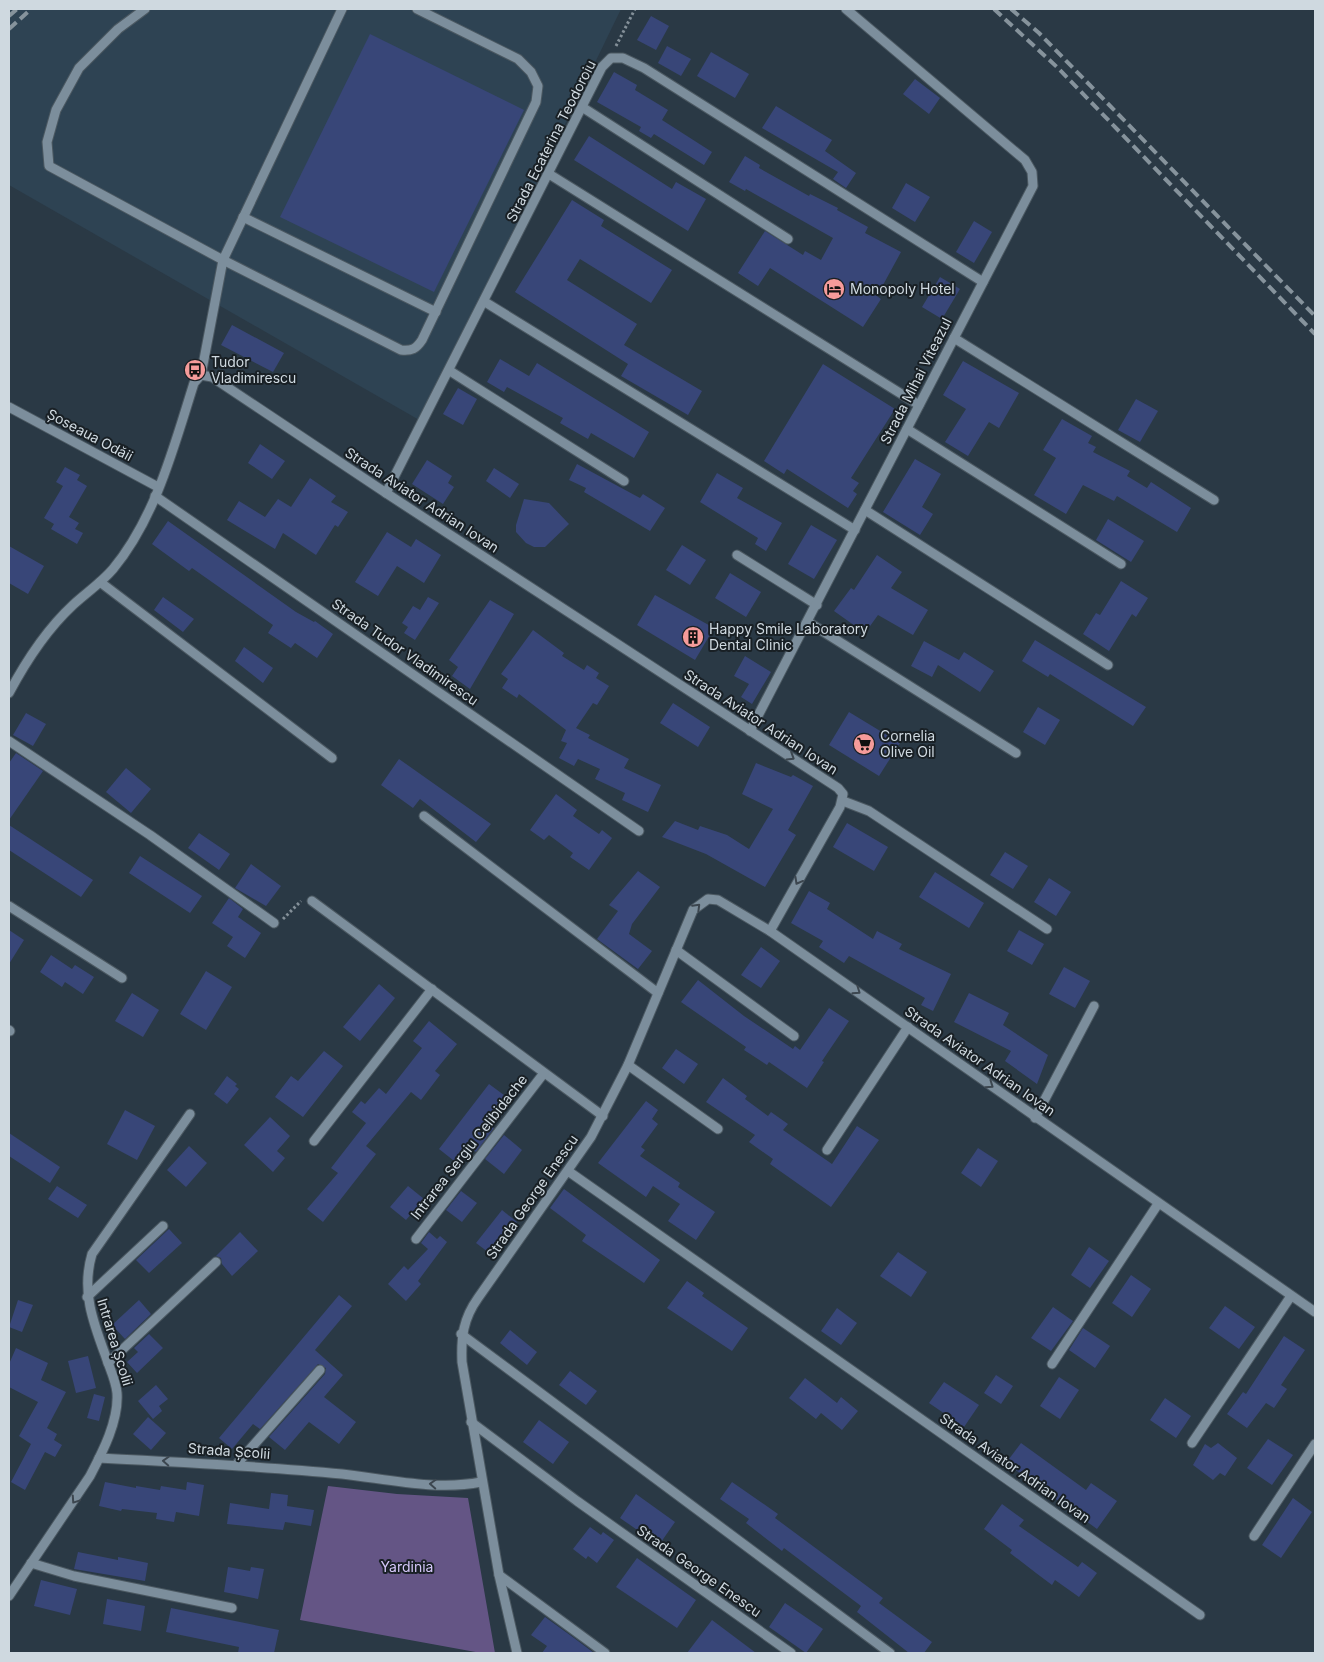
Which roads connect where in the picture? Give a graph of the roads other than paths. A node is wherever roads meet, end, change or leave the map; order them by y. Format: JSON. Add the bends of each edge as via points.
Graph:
{"nodes":[{"id":1,"x":145,"y":9,"type":"edge"},
{"id":2,"x":342,"y":9,"type":"edge"},
{"id":3,"x":417,"y":9,"type":"edge"},
{"id":4,"x":846,"y":9,"type":"edge"},
{"id":5,"x":582,"y":107,"type":"junction"},
{"id":6,"x":549,"y":174,"type":"junction"},
{"id":7,"x":242,"y":217,"type":"junction"},
{"id":8,"x":788,"y":239,"type":"dead end"},
{"id":9,"x":223,"y":260,"type":"junction"},
{"id":10,"x":983,"y":282,"type":"junction"},
{"id":11,"x":485,"y":302,"type":"junction"},
{"id":12,"x":436,"y":312,"type":"junction"},
{"id":13,"x":954,"y":338,"type":"junction"},
{"id":14,"x":450,"y":371,"type":"junction"},
{"id":15,"x":202,"y":375,"type":"junction"},
{"id":16,"x":919,"y":405,"type":"junction"},
{"id":17,"x":9,"y":407,"type":"edge"},
{"id":18,"x":906,"y":429,"type":"junction"},
{"id":19,"x":624,"y":481,"type":"dead end"},
{"id":20,"x":158,"y":487,"type":"junction"},
{"id":21,"x":386,"y":493,"type":"junction"},
{"id":22,"x":155,"y":496,"type":"junction"},
{"id":23,"x":1214,"y":500,"type":"dead end"},
{"id":24,"x":865,"y":510,"type":"junction"},
{"id":25,"x":855,"y":530,"type":"junction"},
{"id":26,"x":737,"y":555,"type":"dead end"},
{"id":27,"x":1121,"y":564,"type":"dead end"},
{"id":28,"x":100,"y":582,"type":"junction"},
{"id":29,"x":817,"y":605,"type":"junction"},
{"id":30,"x":808,"y":622,"type":"junction"},
{"id":31,"x":1108,"y":665,"type":"dead end"},
{"id":32,"x":9,"y":693,"type":"edge"},
{"id":33,"x":750,"y":732,"type":"junction"},
{"id":34,"x":9,"y":741,"type":"edge"},
{"id":35,"x":1016,"y":752,"type":"dead end"},
{"id":36,"x":332,"y":758,"type":"dead end"},
{"id":37,"x":842,"y":801,"type":"junction"},
{"id":38,"x":424,"y":816,"type":"dead end"},
{"id":39,"x":639,"y":831,"type":"dead end"},
{"id":40,"x":312,"y":901,"type":"road end"},
{"id":41,"x":9,"y":906,"type":"edge"},
{"id":42,"x":274,"y":923,"type":"road end"},
{"id":43,"x":1047,"y":929,"type":"dead end"},
{"id":44,"x":770,"y":931,"type":"junction"},
{"id":45,"x":676,"y":950,"type":"junction"},
{"id":46,"x":122,"y":978,"type":"dead end"},
{"id":47,"x":432,"y":989,"type":"junction"},
{"id":48,"x":658,"y":993,"type":"junction"},
{"id":49,"x":1094,"y":1006,"type":"dead end"},
{"id":50,"x":908,"y":1027,"type":"junction"},
{"id":51,"x":794,"y":1036,"type":"dead end"},
{"id":52,"x":628,"y":1065,"type":"junction"},
{"id":53,"x":544,"y":1073,"type":"junction"},
{"id":54,"x":190,"y":1114,"type":"dead end"},
{"id":55,"x":603,"y":1116,"type":"junction"},
{"id":56,"x":1036,"y":1118,"type":"junction"},
{"id":57,"x":718,"y":1129,"type":"dead end"},
{"id":58,"x":314,"y":1141,"type":"dead end"},
{"id":59,"x":827,"y":1150,"type":"dead end"},
{"id":60,"x":568,"y":1171,"type":"junction"},
{"id":61,"x":1158,"y":1204,"type":"junction"},
{"id":62,"x":163,"y":1226,"type":"dead end"},
{"id":63,"x":416,"y":1238,"type":"dead end"},
{"id":64,"x":216,"y":1262,"type":"dead end"},
{"id":65,"x":1291,"y":1296,"type":"junction"},
{"id":66,"x":87,"y":1297,"type":"junction"},
{"id":67,"x":1315,"y":1312,"type":"edge"},
{"id":68,"x":461,"y":1334,"type":"junction"},
{"id":69,"x":108,"y":1363,"type":"junction"},
{"id":70,"x":1052,"y":1364,"type":"dead end"},
{"id":71,"x":320,"y":1370,"type":"dead end"},
{"id":72,"x":471,"y":1422,"type":"junction"},
{"id":73,"x":1192,"y":1443,"type":"dead end"},
{"id":74,"x":1315,"y":1444,"type":"edge"},
{"id":75,"x":99,"y":1458,"type":"junction"},
{"id":76,"x":236,"y":1465,"type":"junction"},
{"id":77,"x":481,"y":1482,"type":"junction"},
{"id":78,"x":1254,"y":1536,"type":"dead end"},
{"id":79,"x":32,"y":1563,"type":"junction"},
{"id":80,"x":499,"y":1575,"type":"junction"},
{"id":81,"x":9,"y":1596,"type":"edge"},
{"id":82,"x":232,"y":1608,"type":"dead end"},
{"id":83,"x":1200,"y":1615,"type":"dead end"},
{"id":84,"x":517,"y":1653,"type":"edge"},
{"id":85,"x":605,"y":1653,"type":"edge"},
{"id":86,"x":791,"y":1653,"type":"edge"},
{"id":87,"x":890,"y":1653,"type":"edge"}],
"edges":[{"from":1,"to":9,"type":"street","via":[[118,29],[79,68],[56,110],[47,142],[50,166]]},
{"from":2,"to":7,"type":"street"},
{"from":3,"to":12,"type":"street","via":[[518,59],[531,72],[538,86],[536,102]]},
{"from":4,"to":10,"type":"street","name":"Strada Mihai Viteazul","via":[[1025,160],[1032,172],[1033,186]]},
{"from":5,"to":6,"type":"street","name":"Strada Ecaterina Teodoroiu"},
{"from":5,"to":8,"type":"street"},
{"from":5,"to":10,"type":"street","name":"Strada Ecaterina Teodoroiu","via":[[602,67],[611,58],[623,58],[644,68]]},
{"from":6,"to":11,"type":"street","name":"Strada Ecaterina Teodoroiu"},
{"from":6,"to":16,"type":"street"},
{"from":7,"to":9,"type":"street"},
{"from":7,"to":12,"type":"street"},
{"from":9,"to":12,"type":"street","via":[[401,350],[416,348]]},
{"from":9,"to":15,"type":"street"},
{"from":10,"to":13,"type":"street","name":"Strada Mihai Viteazul"},
{"from":11,"to":14,"type":"street","name":"Strada Ecaterina Teodoroiu"},
{"from":11,"to":25,"type":"street"},
{"from":13,"to":16,"type":"street","name":"Strada Mihai Viteazul"},
{"from":13,"to":23,"type":"street"},
{"from":14,"to":19,"type":"street"},
{"from":14,"to":21,"type":"street","name":"Strada Ecaterina Teodoroiu"},
{"from":15,"to":20,"type":"street","via":[[194,383]]},
{"from":15,"to":21,"type":"street","name":"Strada Aviator Adrian Iovan","via":[[212,377]]},
{"from":16,"to":18,"type":"street","name":"Strada Mihai Viteazul"},
{"from":17,"to":20,"type":"street","name":"Șoseaua Odăii"},
{"from":18,"to":24,"type":"street","name":"Strada Mihai Viteazul"},
{"from":18,"to":27,"type":"street"},
{"from":20,"to":22,"type":"street"},
{"from":21,"to":33,"type":"street","name":"Strada Aviator Adrian Iovan"},
{"from":22,"to":28,"type":"street","via":[[127,550]]},
{"from":22,"to":39,"type":"street","name":"Strada Tudor Vladimirescu"},
{"from":24,"to":25,"type":"street","name":"Strada Mihai Viteazul"},
{"from":24,"to":31,"type":"street"},
{"from":25,"to":29,"type":"street","name":"Strada Mihai Viteazul"},
{"from":26,"to":29,"type":"street"},
{"from":28,"to":32,"type":"street","via":[[52,628],[34,650]]},
{"from":28,"to":36,"type":"street"},
{"from":29,"to":30,"type":"street","name":"Strada Mihai Viteazul"},
{"from":30,"to":33,"type":"street","name":"Strada Mihai Viteazul"},
{"from":30,"to":35,"type":"street"},
{"from":33,"to":37,"type":"street","name":"Strada Aviator Adrian Iovan","one_way":true,"via":[[832,783],[843,794]]},
{"from":34,"to":42,"type":"street","via":[[150,834]]},
{"from":37,"to":43,"type":"street","via":[[868,811]]},
{"from":37,"to":44,"type":"street","one_way":true},
{"from":38,"to":48,"type":"street"},
{"from":40,"to":47,"type":"street","name":"Intrarea Sergiu Celibidache"},
{"from":41,"to":46,"type":"street"},
{"from":45,"to":44,"type":"street","name":"Strada George Enescu","one_way":true,"via":[[693,910],[708,899],[718,900]]},
{"from":44,"to":50,"type":"street","name":"Strada Aviator Adrian Iovan","one_way":true},
{"from":45,"to":48,"type":"street","name":"Strada George Enescu"},
{"from":45,"to":51,"type":"street"},
{"from":47,"to":53,"type":"street","name":"Intrarea Sergiu Celibidache"},
{"from":47,"to":58,"type":"street"},
{"from":48,"to":52,"type":"street","name":"Strada George Enescu"},
{"from":49,"to":56,"type":"street"},
{"from":50,"to":56,"type":"street","name":"Strada Aviator Adrian Iovan","one_way":true},
{"from":50,"to":59,"type":"street"},
{"from":52,"to":55,"type":"street","name":"Strada George Enescu"},
{"from":52,"to":57,"type":"street"},
{"from":53,"to":55,"type":"street","name":"Intrarea Sergiu Celibidache"},
{"from":53,"to":63,"type":"street","name":"Intrarea Sergiu Celibidache"},
{"from":54,"to":66,"type":"street","name":"Intrarea Școlii","via":[[96,1244],[88,1267]]},
{"from":55,"to":60,"type":"street","name":"Strada George Enescu"},
{"from":56,"to":61,"type":"street","name":"Strada Aviator Adrian Iovan"},
{"from":60,"to":68,"type":"street","name":"Strada George Enescu","via":[[470,1310]]},
{"from":60,"to":83,"type":"street","name":"Strada Aviator Adrian Iovan"},
{"from":61,"to":65,"type":"street","name":"Strada Aviator Adrian Iovan"},
{"from":61,"to":70,"type":"street"},
{"from":62,"to":66,"type":"street"},
{"from":64,"to":69,"type":"street"},
{"from":65,"to":67,"type":"street","name":"Strada Aviator Adrian Iovan"},
{"from":65,"to":73,"type":"street"},
{"from":66,"to":69,"type":"street","name":"Intrarea Școlii"},
{"from":68,"to":72,"type":"street","name":"Strada George Enescu"},
{"from":68,"to":87,"type":"street"},
{"from":69,"to":75,"type":"street","name":"Intrarea Școlii","via":[[116,1386],[117,1406]]},
{"from":71,"to":76,"type":"street"},
{"from":72,"to":77,"type":"street","name":"Strada George Enescu"},
{"from":72,"to":86,"type":"street","name":"Strada George Enescu"},
{"from":74,"to":78,"type":"street"},
{"from":76,"to":75,"type":"street","name":"Strada Școlii","one_way":true},
{"from":75,"to":79,"type":"street","one_way":true},
{"from":77,"to":76,"type":"street","name":"Strada Școlii","one_way":true,"via":[[423,1484]]},
{"from":77,"to":80,"type":"street","name":"Strada George Enescu"},
{"from":79,"to":81,"type":"street"},
{"from":79,"to":82,"type":"street","via":[[74,1576]]},
{"from":80,"to":84,"type":"street","name":"Strada George Enescu"},
{"from":80,"to":85,"type":"street"}]}
